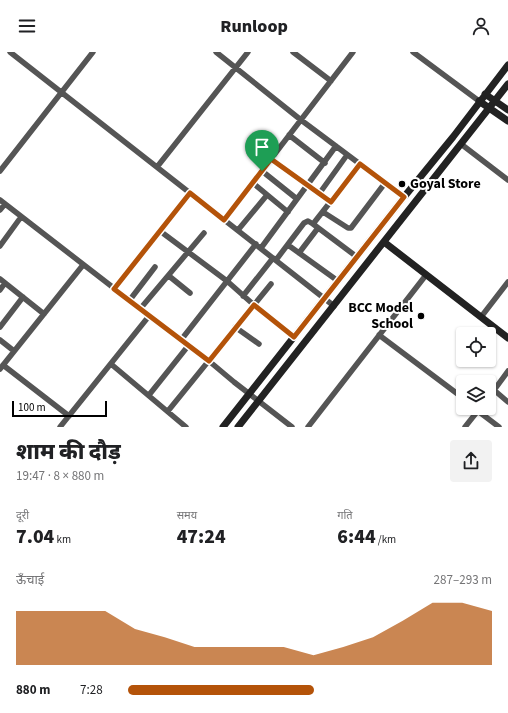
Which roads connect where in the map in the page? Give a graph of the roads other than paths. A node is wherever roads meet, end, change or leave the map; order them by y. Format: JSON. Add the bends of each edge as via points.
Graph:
{"nodes":[{"id":1,"x":10,"y":52,"type":"edge"},
{"id":2,"x":93,"y":52,"type":"edge"},
{"id":3,"x":216,"y":52,"type":"edge"},
{"id":4,"x":248,"y":52,"type":"edge"},
{"id":5,"x":293,"y":52,"type":"edge"},
{"id":6,"x":353,"y":52,"type":"edge"},
{"id":7,"x":413,"y":52,"type":"edge"},
{"id":8,"x":508,"y":65,"type":"edge"},
{"id":9,"x":236,"y":67,"type":"junction"},
{"id":10,"x":331,"y":81,"type":"junction"},
{"id":11,"x":508,"y":84,"type":"edge"},
{"id":12,"x":61,"y":92,"type":"junction"},
{"id":13,"x":485,"y":94,"type":"junction"},
{"id":14,"x":479,"y":101,"type":"junction"},
{"id":15,"x":495,"y":101,"type":"junction"},
{"id":16,"x":489,"y":108,"type":"junction"},
{"id":17,"x":508,"y":110,"type":"edge"},
{"id":18,"x":301,"y":120,"type":"junction"},
{"id":19,"x":508,"y":121,"type":"edge"},
{"id":20,"x":289,"y":135,"type":"junction"},
{"id":21,"x":461,"y":144,"type":"junction"},
{"id":22,"x":336,"y":146,"type":"junction"},
{"id":23,"x":348,"y":155,"type":"junction"},
{"id":24,"x":271,"y":159,"type":"junction"},
{"id":25,"x":325,"y":162,"type":"junction"},
{"id":26,"x":360,"y":164,"type":"junction"},
{"id":27,"x":157,"y":167,"type":"junction"},
{"id":28,"x":0,"y":171,"type":"edge"},
{"id":29,"x":262,"y":171,"type":"junction"},
{"id":30,"x":508,"y":180,"type":"edge"},
{"id":31,"x":253,"y":183,"type":"junction"},
{"id":32,"x":385,"y":183,"type":"junction"},
{"id":33,"x":307,"y":186,"type":"junction"},
{"id":34,"x":190,"y":193,"type":"junction"},
{"id":35,"x":267,"y":194,"type":"junction"},
{"id":36,"x":318,"y":194,"type":"junction"},
{"id":37,"x":404,"y":197,"type":"junction"},
{"id":38,"x":297,"y":199,"type":"junction"},
{"id":39,"x":2,"y":202,"type":"edge"},
{"id":40,"x":331,"y":202,"type":"junction"},
{"id":41,"x":0,"y":210,"type":"edge"},
{"id":42,"x":288,"y":212,"type":"junction"},
{"id":43,"x":323,"y":212,"type":"junction"},
{"id":44,"x":21,"y":217,"type":"junction"},
{"id":45,"x":224,"y":220,"type":"junction"},
{"id":46,"x":313,"y":224,"type":"junction"},
{"id":47,"x":318,"y":228,"type":"junction"},
{"id":48,"x":238,"y":230,"type":"junction"},
{"id":49,"x":160,"y":231,"type":"junction"},
{"id":50,"x":204,"y":232,"type":"dead end"},
{"id":51,"x":384,"y":242,"type":"junction"},
{"id":52,"x":256,"y":244,"type":"junction"},
{"id":53,"x":288,"y":245,"type":"junction"},
{"id":54,"x":0,"y":246,"type":"edge"},
{"id":55,"x":261,"y":248,"type":"junction"},
{"id":56,"x":188,"y":252,"type":"junction"},
{"id":57,"x":299,"y":253,"type":"junction"},
{"id":58,"x":357,"y":257,"type":"junction"},
{"id":59,"x":275,"y":259,"type":"junction"},
{"id":60,"x":83,"y":265,"type":"junction"},
{"id":61,"x":155,"y":267,"type":"dead end"},
{"id":62,"x":426,"y":275,"type":"junction"},
{"id":63,"x":169,"y":276,"type":"junction"},
{"id":64,"x":0,"y":279,"type":"edge"},
{"id":65,"x":227,"y":281,"type":"junction"},
{"id":66,"x":338,"y":281,"type":"junction"},
{"id":67,"x":508,"y":282,"type":"edge"},
{"id":68,"x":5,"y":283,"type":"junction"},
{"id":69,"x":271,"y":284,"type":"dead end"},
{"id":70,"x":114,"y":289,"type":"junction"},
{"id":71,"x":0,"y":290,"type":"edge"},
{"id":72,"x":190,"y":293,"type":"dead end"},
{"id":73,"x":244,"y":296,"type":"junction"},
{"id":74,"x":23,"y":297,"type":"junction"},
{"id":75,"x":324,"y":298,"type":"junction"},
{"id":76,"x":129,"y":301,"type":"junction"},
{"id":77,"x":254,"y":305,"type":"junction"},
{"id":78,"x":334,"y":306,"type":"junction"},
{"id":79,"x":140,"y":309,"type":"junction"},
{"id":80,"x":44,"y":314,"type":"junction"},
{"id":81,"x":149,"y":316,"type":"junction"},
{"id":82,"x":481,"y":317,"type":"junction"},
{"id":83,"x":0,"y":327,"type":"edge"},
{"id":84,"x":235,"y":327,"type":"junction"},
{"id":85,"x":379,"y":336,"type":"junction"},
{"id":86,"x":294,"y":337,"type":"junction"},
{"id":87,"x":508,"y":338,"type":"edge"},
{"id":88,"x":0,"y":340,"type":"edge"},
{"id":89,"x":181,"y":340,"type":"junction"},
{"id":90,"x":259,"y":344,"type":"dead end"},
{"id":91,"x":188,"y":346,"type":"junction"},
{"id":92,"x":14,"y":351,"type":"junction"},
{"id":93,"x":209,"y":361,"type":"junction"},
{"id":94,"x":111,"y":364,"type":"junction"},
{"id":95,"x":2,"y":367,"type":"edge"},
{"id":96,"x":508,"y":371,"type":"edge"},
{"id":97,"x":496,"y":387,"type":"edge"},
{"id":98,"x":496,"y":392,"type":"edge"},
{"id":99,"x":456,"y":393,"type":"edge"},
{"id":100,"x":250,"y":394,"type":"junction"},
{"id":101,"x":150,"y":395,"type":"junction"},
{"id":102,"x":259,"y":401,"type":"junction"},
{"id":103,"x":508,"y":402,"type":"edge"},
{"id":104,"x":168,"y":411,"type":"junction"},
{"id":105,"x":473,"y":415,"type":"edge"},
{"id":106,"x":484,"y":415,"type":"edge"},
{"id":107,"x":69,"y":416,"type":"junction"},
{"id":108,"x":60,"y":427,"type":"edge"},
{"id":109,"x":186,"y":427,"type":"edge"},
{"id":110,"x":223,"y":427,"type":"edge"},
{"id":111,"x":238,"y":427,"type":"edge"},
{"id":112,"x":292,"y":427,"type":"edge"},
{"id":113,"x":308,"y":427,"type":"edge"},
{"id":114,"x":464,"y":427,"type":"edge"},
{"id":115,"x":499,"y":427,"type":"edge"}],
"edges":[{"from":1,"to":12,"type":"street"},
{"from":2,"to":12,"type":"street"},
{"from":3,"to":9,"type":"street"},
{"from":4,"to":9,"type":"street"},
{"from":5,"to":10,"type":"street"},
{"from":6,"to":10,"type":"street"},
{"from":7,"to":14,"type":"street"},
{"from":8,"to":13,"type":"street"},
{"from":9,"to":18,"type":"street"},
{"from":9,"to":27,"type":"street"},
{"from":10,"to":18,"type":"street"},
{"from":11,"to":15,"type":"street"},
{"from":12,"to":27,"type":"street"},
{"from":12,"to":28,"type":"street"},
{"from":13,"to":14,"type":"street"},
{"from":13,"to":15,"type":"street"},
{"from":14,"to":16,"type":"street"},
{"from":14,"to":37,"type":"street"},
{"from":15,"to":16,"type":"street"},
{"from":15,"to":17,"type":"street"},
{"from":16,"to":19,"type":"street"},
{"from":16,"to":21,"type":"street"},
{"from":18,"to":20,"type":"street"},
{"from":18,"to":22,"type":"street"},
{"from":20,"to":24,"type":"street"},
{"from":20,"to":25,"type":"street"},
{"from":21,"to":30,"type":"street"},
{"from":21,"to":51,"type":"street"},
{"from":22,"to":23,"type":"street"},
{"from":22,"to":25,"type":"street"},
{"from":23,"to":26,"type":"street"},
{"from":23,"to":36,"type":"street"},
{"from":24,"to":29,"type":"street"},
{"from":24,"to":33,"type":"street"},
{"from":25,"to":33,"type":"street"},
{"from":26,"to":32,"type":"street"},
{"from":26,"to":40,"type":"street"},
{"from":27,"to":34,"type":"street"},
{"from":29,"to":31,"type":"street"},
{"from":29,"to":38,"type":"street"},
{"from":31,"to":35,"type":"street"},
{"from":31,"to":45,"type":"street"},
{"from":32,"to":37,"type":"street"},
{"from":32,"to":43,"type":"street","via":[[351,228]]},
{"from":33,"to":36,"type":"street"},
{"from":33,"to":38,"type":"street"},
{"from":34,"to":45,"type":"street"},
{"from":34,"to":49,"type":"street"},
{"from":35,"to":42,"type":"street"},
{"from":35,"to":48,"type":"street"},
{"from":36,"to":40,"type":"street"},
{"from":37,"to":58,"type":"street"},
{"from":38,"to":42,"type":"street"},
{"from":39,"to":41,"type":"street"},
{"from":39,"to":44,"type":"street"},
{"from":40,"to":43,"type":"street"},
{"from":42,"to":55,"type":"street"},
{"from":43,"to":46,"type":"street"},
{"from":44,"to":54,"type":"street"},
{"from":44,"to":60,"type":"street"},
{"from":45,"to":48,"type":"street"},
{"from":46,"to":47,"type":"street"},
{"from":46,"to":53,"type":"street","via":[[308,221],[304,223]]},
{"from":47,"to":57,"type":"street"},
{"from":47,"to":58,"type":"street"},
{"from":48,"to":52,"type":"street"},
{"from":49,"to":56,"type":"street"},
{"from":49,"to":70,"type":"street"},
{"from":50,"to":56,"type":"street"},
{"from":51,"to":62,"type":"street"},
{"from":51,"to":78,"type":"street"},
{"from":52,"to":55,"type":"street"},
{"from":52,"to":65,"type":"street"},
{"from":53,"to":57,"type":"street"},
{"from":53,"to":59,"type":"street"},
{"from":55,"to":59,"type":"street"},
{"from":56,"to":63,"type":"street"},
{"from":56,"to":65,"type":"street"},
{"from":57,"to":66,"type":"street"},
{"from":58,"to":66,"type":"street"},
{"from":59,"to":73,"type":"street"},
{"from":59,"to":75,"type":"street"},
{"from":60,"to":70,"type":"street"},
{"from":60,"to":80,"type":"street"},
{"from":61,"to":76,"type":"street"},
{"from":62,"to":82,"type":"street"},
{"from":62,"to":85,"type":"street"},
{"from":63,"to":72,"type":"street"},
{"from":63,"to":79,"type":"street"},
{"from":64,"to":68,"type":"street"},
{"from":65,"to":73,"type":"street"},
{"from":65,"to":89,"type":"street"},
{"from":66,"to":75,"type":"street"},
{"from":67,"to":82,"type":"street"},
{"from":68,"to":71,"type":"street"},
{"from":68,"to":74,"type":"street"},
{"from":69,"to":77,"type":"street"},
{"from":70,"to":76,"type":"street"},
{"from":73,"to":77,"type":"street"},
{"from":74,"to":80,"type":"street"},
{"from":74,"to":83,"type":"street"},
{"from":75,"to":78,"type":"street"},
{"from":75,"to":86,"type":"street"},
{"from":76,"to":79,"type":"street"},
{"from":77,"to":84,"type":"street"},
{"from":77,"to":86,"type":"street"},
{"from":78,"to":102,"type":"street"},
{"from":79,"to":81,"type":"street"},
{"from":80,"to":92,"type":"street"},
{"from":81,"to":89,"type":"street"},
{"from":81,"to":94,"type":"street"},
{"from":82,"to":87,"type":"street"},
{"from":84,"to":90,"type":"street"},
{"from":84,"to":93,"type":"street"},
{"from":85,"to":99,"type":"street"},
{"from":85,"to":113,"type":"street"},
{"from":86,"to":100,"type":"street"},
{"from":88,"to":92,"type":"street"},
{"from":89,"to":91,"type":"street"},
{"from":91,"to":93,"type":"street"},
{"from":91,"to":101,"type":"street"},
{"from":92,"to":95,"type":"street"},
{"from":93,"to":100,"type":"street"},
{"from":93,"to":104,"type":"street"},
{"from":94,"to":101,"type":"street"},
{"from":94,"to":107,"type":"street"},
{"from":95,"to":107,"type":"street"},
{"from":96,"to":97,"type":"street"},
{"from":98,"to":103,"type":"street"},
{"from":100,"to":102,"type":"street"},
{"from":100,"to":110,"type":"street"},
{"from":101,"to":104,"type":"street"},
{"from":102,"to":111,"type":"street"},
{"from":102,"to":112,"type":"street"},
{"from":104,"to":109,"type":"street"},
{"from":105,"to":114,"type":"street"},
{"from":106,"to":115,"type":"street"},
{"from":107,"to":108,"type":"street"}]}
